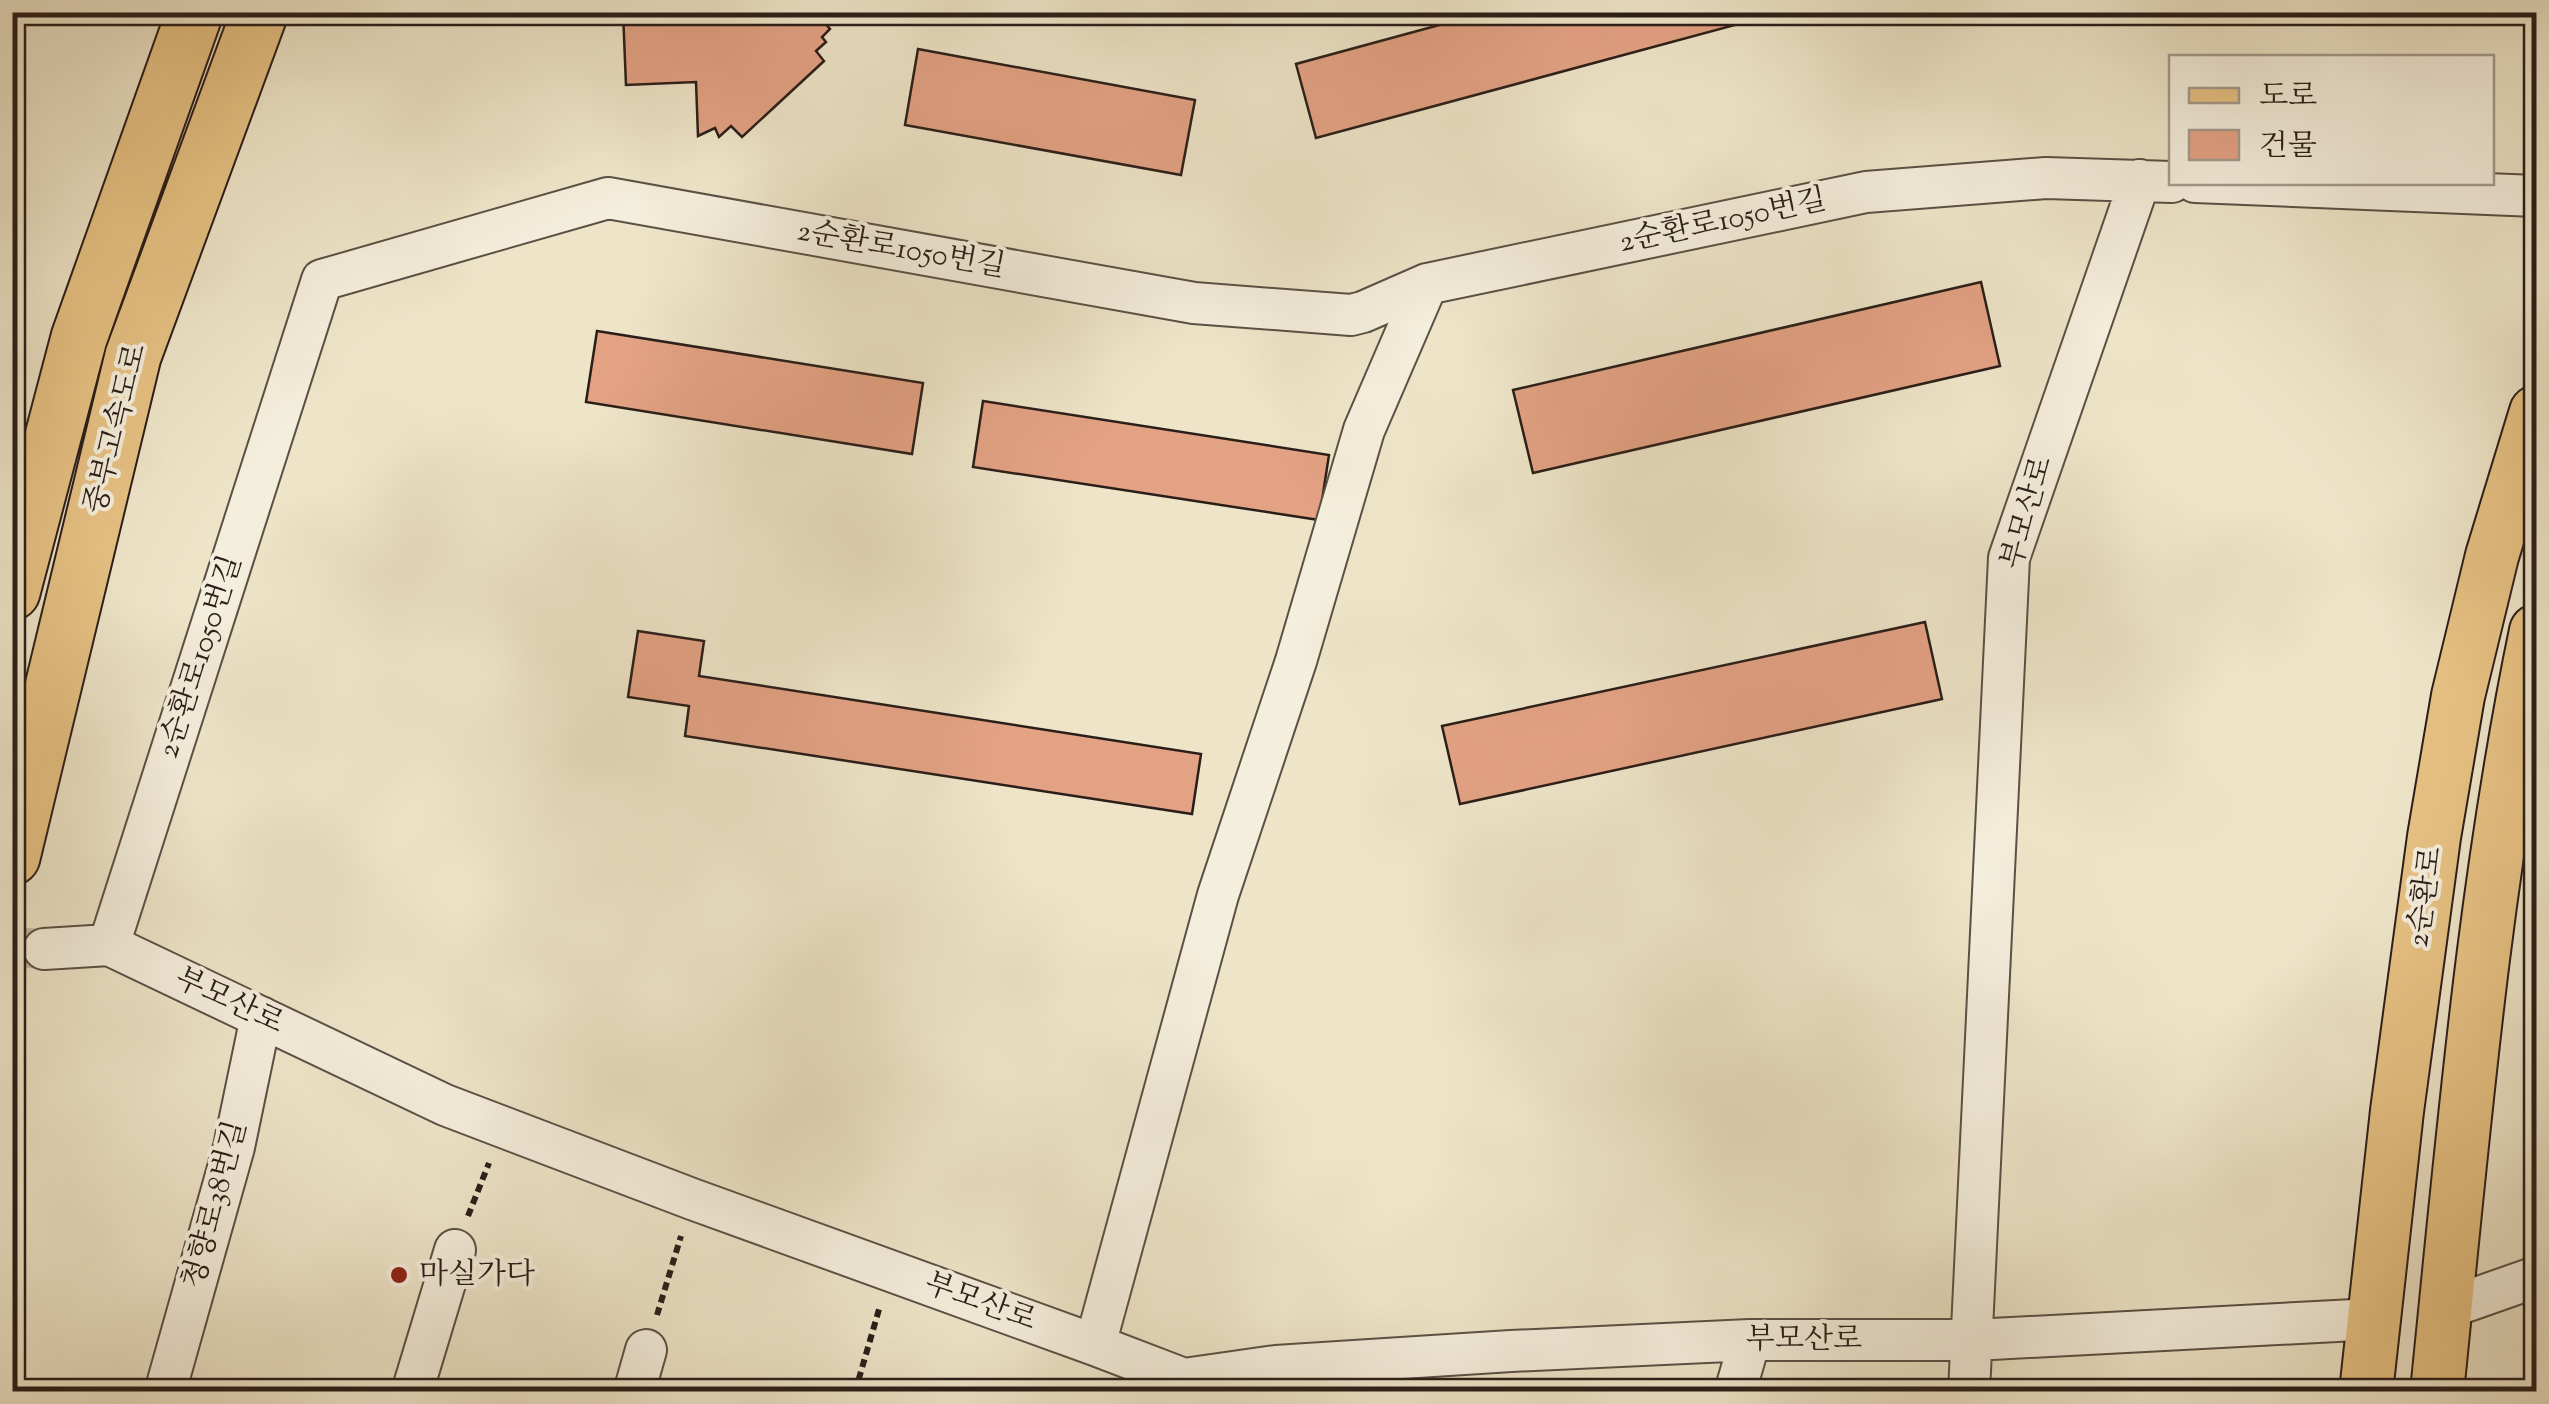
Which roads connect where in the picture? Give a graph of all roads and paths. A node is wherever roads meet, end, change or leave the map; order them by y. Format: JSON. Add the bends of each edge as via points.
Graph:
{"nodes":[{"id":1,"x":195,"y":12,"type":"edge"},
{"id":2,"x":260,"y":12,"type":"edge"},
{"id":3,"x":2156,"y":181,"type":"edge"},
{"id":4,"x":2268,"y":185,"type":"edge"},
{"id":5,"x":2536,"y":196,"type":"edge"},
{"id":6,"x":1427,"y":284,"type":"junction"},
{"id":7,"x":2536,"y":412,"type":"edge"},
{"id":8,"x":12,"y":592,"type":"edge"},
{"id":9,"x":2536,"y":631,"type":"edge"},
{"id":10,"x":12,"y":857,"type":"edge"},
{"id":11,"x":109,"y":944,"type":"junction"},
{"id":12,"x":44,"y":949,"type":"tunnel mouth"},
{"id":13,"x":262,"y":1017,"type":"junction"},
{"id":14,"x":504,"y":1127,"type":"junction"},
{"id":15,"x":692,"y":1199,"type":"junction"},
{"id":16,"x":454,"y":1250,"type":"joint"},
{"id":17,"x":891,"y":1271,"type":"junction"},
{"id":18,"x":2536,"y":1277,"type":"edge"},
{"id":19,"x":2446,"y":1309,"type":"junction"},
{"id":20,"x":2374,"y":1319,"type":"junction"},
{"id":21,"x":1750,"y":1340,"type":"junction"},
{"id":22,"x":1973,"y":1340,"type":"junction"},
{"id":23,"x":1095,"y":1344,"type":"junction"},
{"id":24,"x":646,"y":1350,"type":"joint"},
{"id":25,"x":165,"y":1392,"type":"edge"},
{"id":26,"x":412,"y":1392,"type":"edge"},
{"id":27,"x":634,"y":1392,"type":"edge"},
{"id":28,"x":855,"y":1392,"type":"edge"},
{"id":29,"x":1735,"y":1392,"type":"edge"},
{"id":30,"x":1968,"y":1392,"type":"edge"},
{"id":31,"x":2366,"y":1392,"type":"edge"},
{"id":32,"x":2437,"y":1392,"type":"edge"}],
"edges":[{"from":1,"to":8,"type":"highway","name":"중부고속도로","via":[[78,338]]},
{"from":2,"to":10,"type":"highway","name":"중부고속도로","via":[[133,356]]},
{"from":3,"to":6,"type":"street","name":"2순환로1050번길","via":[[2046,178],[1866,192]]},
{"from":3,"to":22,"type":"street","name":"부모산로","via":[[2009,558]]},
{"from":4,"to":5,"type":"street"},
{"from":6,"to":11,"type":"street","name":"2순환로1050번길","via":[[1351,315],[1194,302],[608,198],[322,280]]},
{"from":6,"to":23,"type":"street","via":[[1364,430],[1218,895]]},
{"from":7,"to":20,"type":"main road","name":"2순환로","via":[[2492,556],[2455,714]]},
{"from":9,"to":19,"type":"main road","via":[[2492,888]]},
{"from":11,"to":12,"type":"street","name":"부모산로"},
{"from":11,"to":13,"type":"street","name":"부모산로"},
{"from":13,"to":14,"type":"street","name":"부모산로"},
{"from":13,"to":25,"type":"street","name":"청향로38번길","via":[[234,1147]]},
{"from":14,"to":15,"type":"street","name":"부모산로"},
{"from":14,"to":16,"type":"path"},
{"from":15,"to":17,"type":"street","name":"부모산로"},
{"from":15,"to":24,"type":"path"},
{"from":16,"to":26,"type":"street"},
{"from":17,"to":23,"type":"street","name":"부모산로"},
{"from":17,"to":28,"type":"path"},
{"from":18,"to":19,"type":"street"},
{"from":19,"to":32,"type":"main road"},
{"from":20,"to":22,"type":"street","name":"부모산로"},
{"from":20,"to":31,"type":"main road","name":"2순환로"},
{"from":21,"to":22,"type":"street","name":"부모산로"},
{"from":21,"to":23,"type":"street","name":"부모산로","via":[[1276,1366],[1184,1379]]},
{"from":21,"to":29,"type":"street"},
{"from":22,"to":30,"type":"street"},
{"from":24,"to":27,"type":"street"}]}
